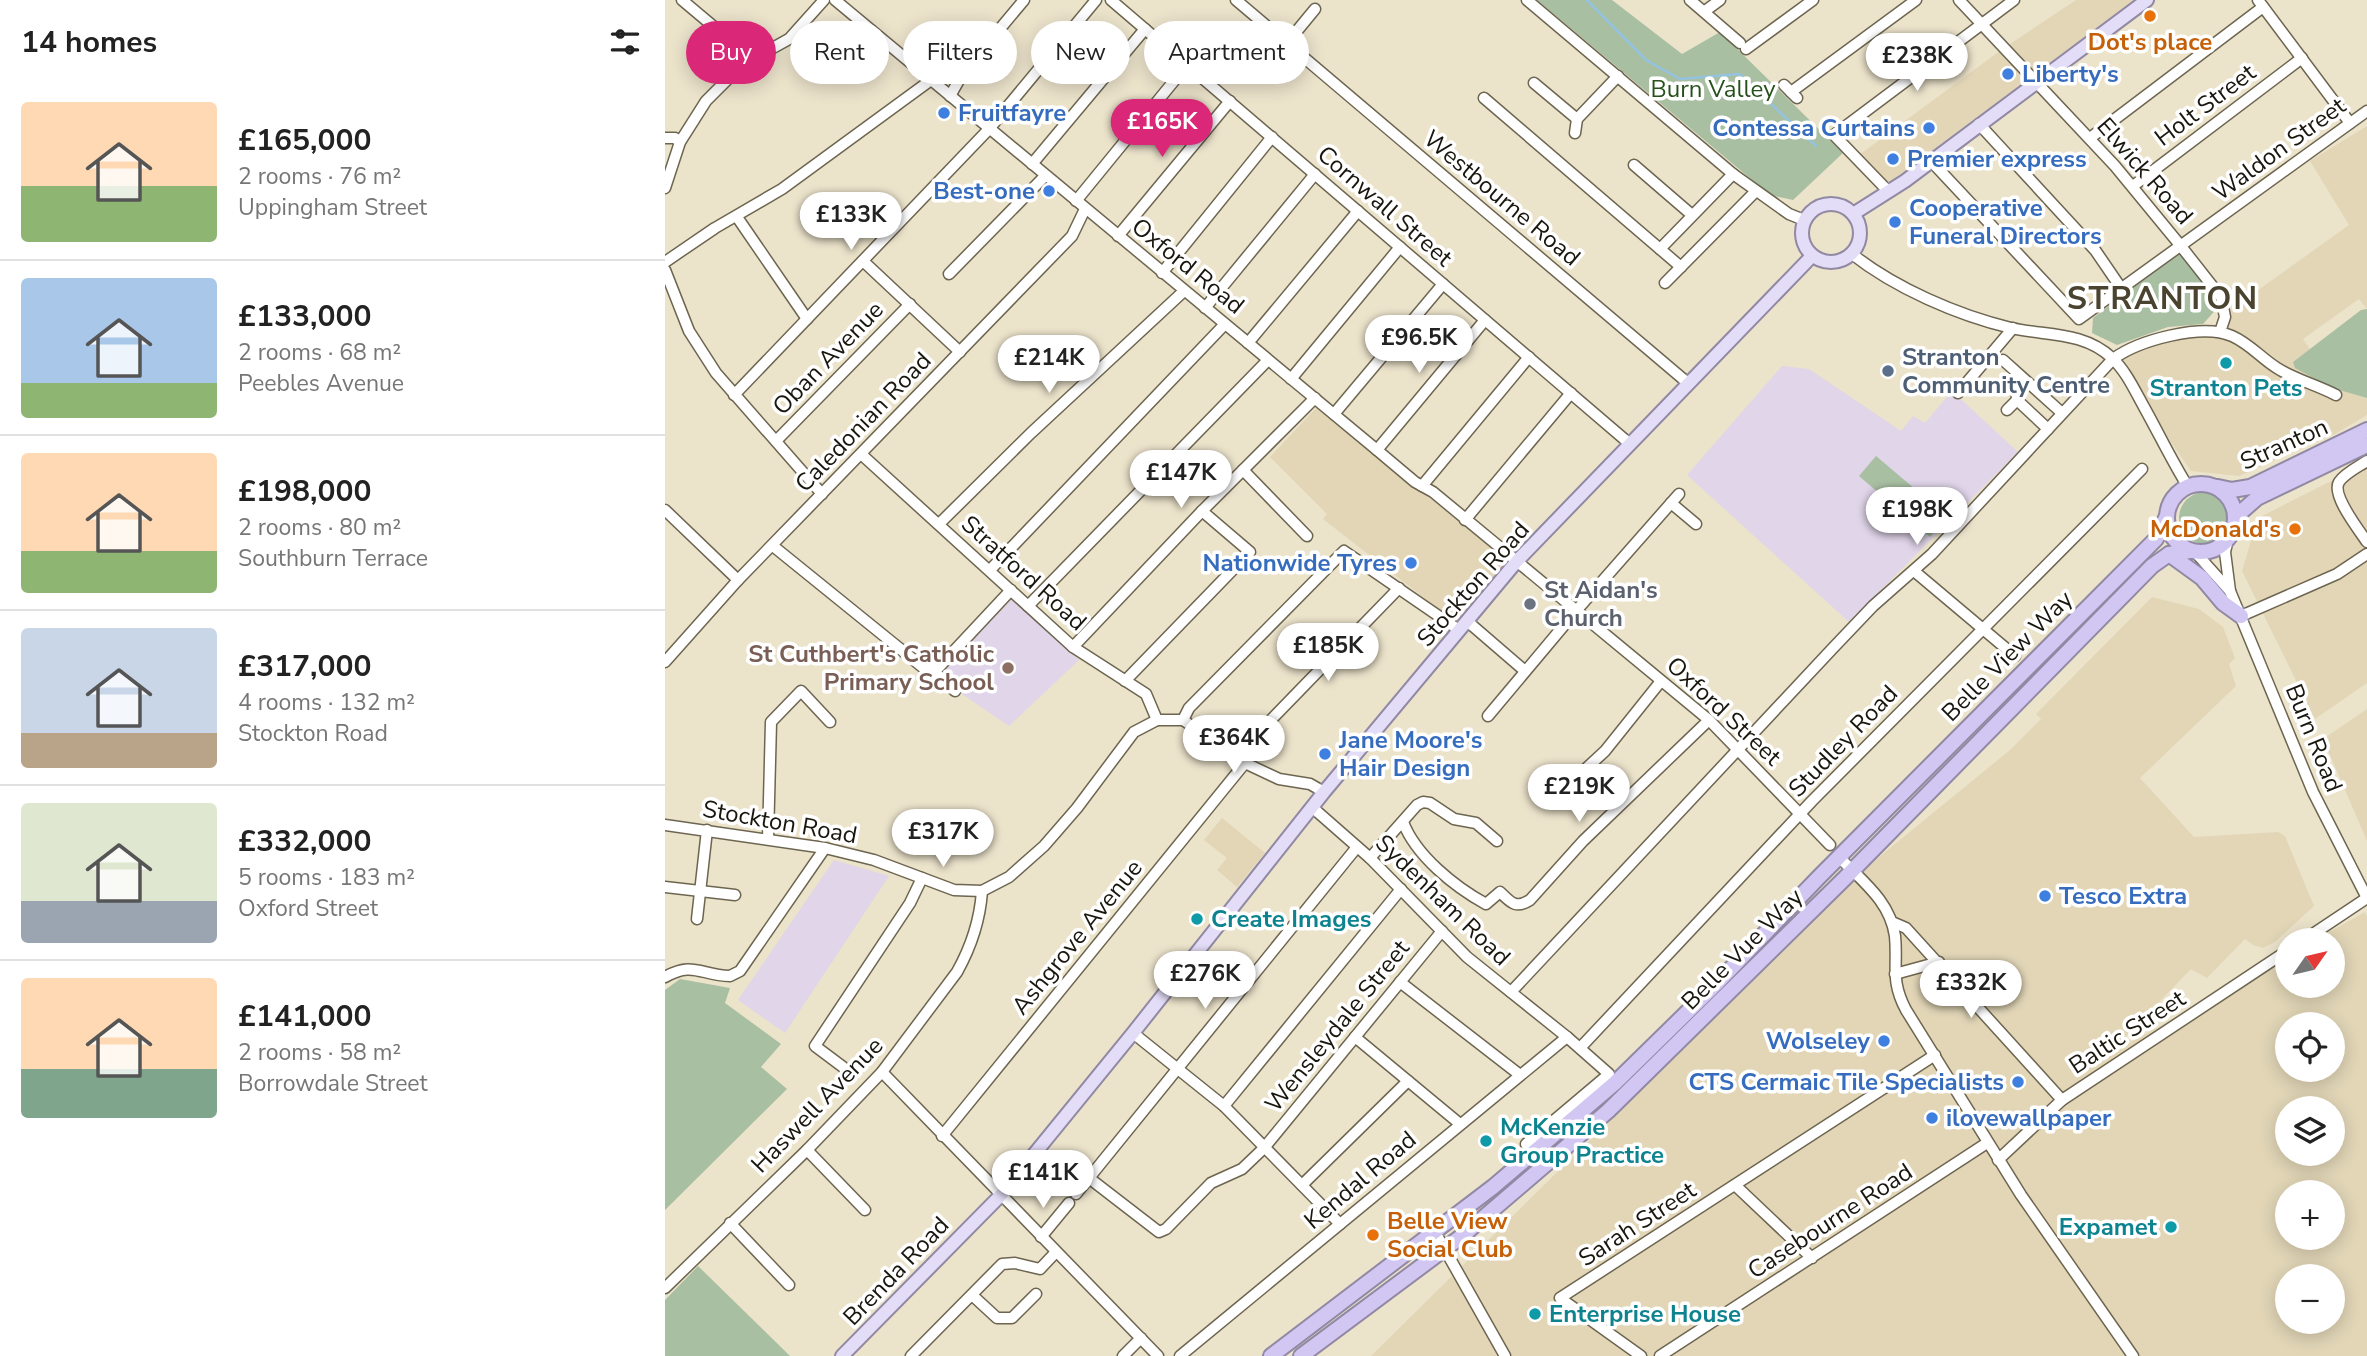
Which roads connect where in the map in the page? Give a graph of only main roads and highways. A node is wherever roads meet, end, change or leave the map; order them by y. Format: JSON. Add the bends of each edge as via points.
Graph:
{"nodes":[{"id":1,"x":2147,"y":0,"type":"edge"},
{"id":2,"x":1853,"y":214,"type":"junction"},
{"id":3,"x":1812,"y":256,"type":"junction"},
{"id":4,"x":2367,"y":430,"type":"edge"},
{"id":5,"x":2367,"y":445,"type":"edge"},
{"id":6,"x":2218,"y":487,"type":"junction"},
{"id":7,"x":2166,"y":518,"type":"junction"},
{"id":8,"x":2235,"y":524,"type":"junction"},
{"id":9,"x":2193,"y":552,"type":"junction"},
{"id":10,"x":2169,"y":554,"type":"junction"},
{"id":11,"x":2241,"y":616,"type":"road end"},
{"id":12,"x":1324,"y":792,"type":"joint"},
{"id":13,"x":1874,"y":822,"type":"joint"},
{"id":14,"x":848,"y":1354,"type":"edge"},
{"id":15,"x":1271,"y":1356,"type":"edge"},
{"id":16,"x":1301,"y":1356,"type":"edge"}],
"edges":[{"from":1,"to":2,"type":"main road"},
{"from":2,"to":3,"type":"main road","via":[[1860,239],[1852,254],[1837,262]]},
{"from":2,"to":3,"type":"main road","via":[[1827,204],[1804,220],[1803,243]]},
{"from":3,"to":12,"type":"main road","name":"Stockton Road","via":[[1517,561]]},
{"from":4,"to":6,"type":"highway","name":"Stranton","via":[[2249,486]]},
{"from":5,"to":8,"type":"highway","name":"Stranton","via":[[2257,498]]},
{"from":6,"to":7,"type":"highway","via":[[2188,487],[2172,499]]},
{"from":6,"to":8,"type":"highway","via":[[2231,502]]},
{"from":7,"to":9,"type":"highway","via":[[2175,540]]},
{"from":7,"to":13,"type":"highway","name":"Belle View Way","via":[[2156,539]]},
{"from":8,"to":9,"type":"highway","via":[[2228,539],[2212,550]]},
{"from":9,"to":10,"type":"highway"},
{"from":10,"to":11,"type":"highway"},
{"from":10,"to":16,"type":"highway","name":"Belle Vue Way","via":[[1608,1111],[1445,1249]]},
{"from":12,"to":14,"type":"main road","name":"Brenda Road","via":[[1000,1196]]},
{"from":13,"to":15,"type":"highway","name":"Belle Vue Way","via":[[1835,851],[1718,982],[1541,1149]]}]}
